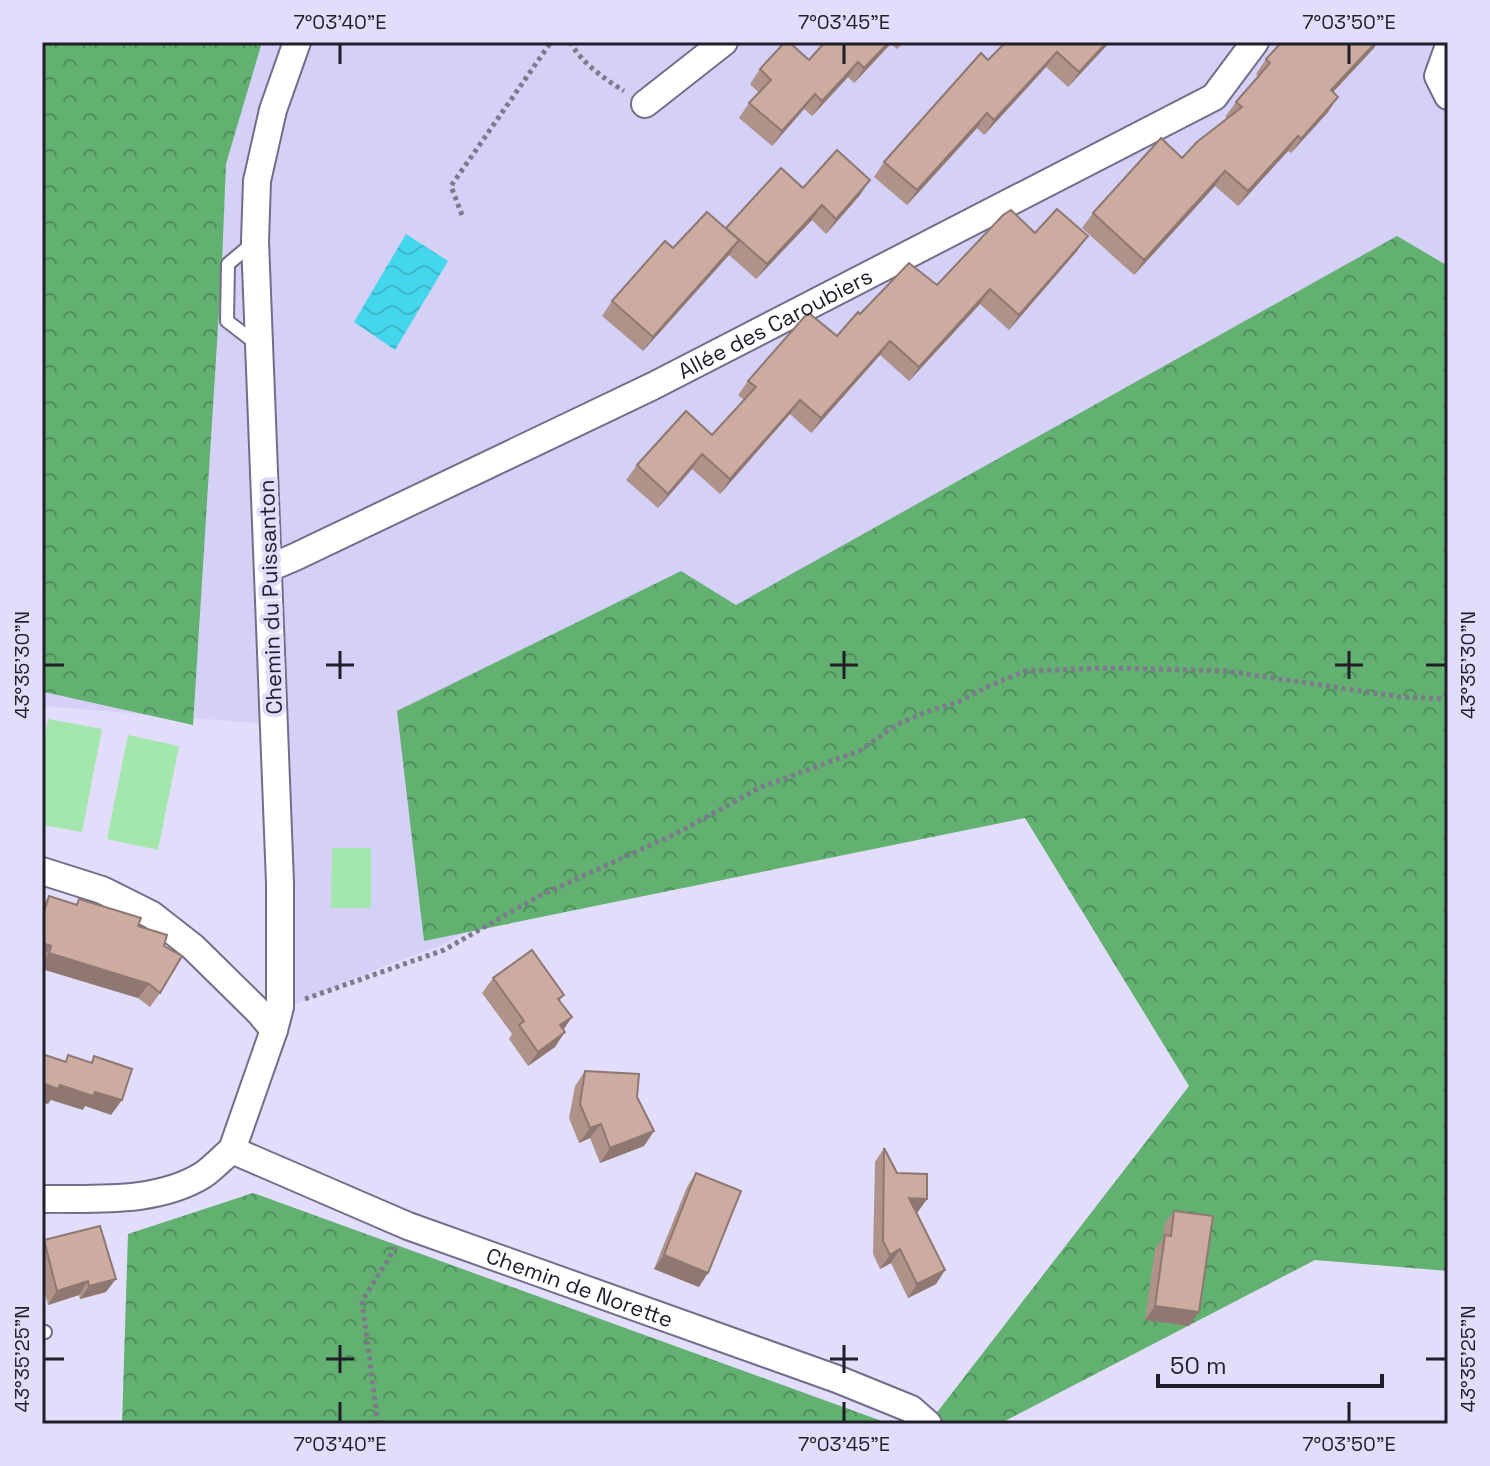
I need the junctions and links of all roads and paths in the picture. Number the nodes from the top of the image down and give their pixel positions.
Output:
1 (297, 42) edge
2 (551, 42) edge
3 (570, 42) edge
4 (724, 42) edge
5 (1255, 42) edge
6 (1448, 48) edge
7 (1448, 96) edge
8 (645, 104) joint
9 (462, 215) dead end
10 (269, 568) junction
11 (1448, 699) edge
12 (42, 871) edge
13 (277, 1019) junction
14 (232, 1150) junction
15 (42, 1199) edge
16 (408, 1226) junction
17 (378, 1424) edge
18 (928, 1424) edge

1 - 10 street, Chemin du Puissanton
2 - 9 path
3 - 8 path
4 - 8 street
5 - 10 street, Allée des Caroubiers
6 - 7 street
10 - 13 street, Chemin du Puissanton
11 - 13 path
12 - 13 street
13 - 14 street, Chemin du Puissanton
14 - 15 street
14 - 16 street, Chemin de Norette
16 - 17 path
16 - 18 street, Chemin de Norette

